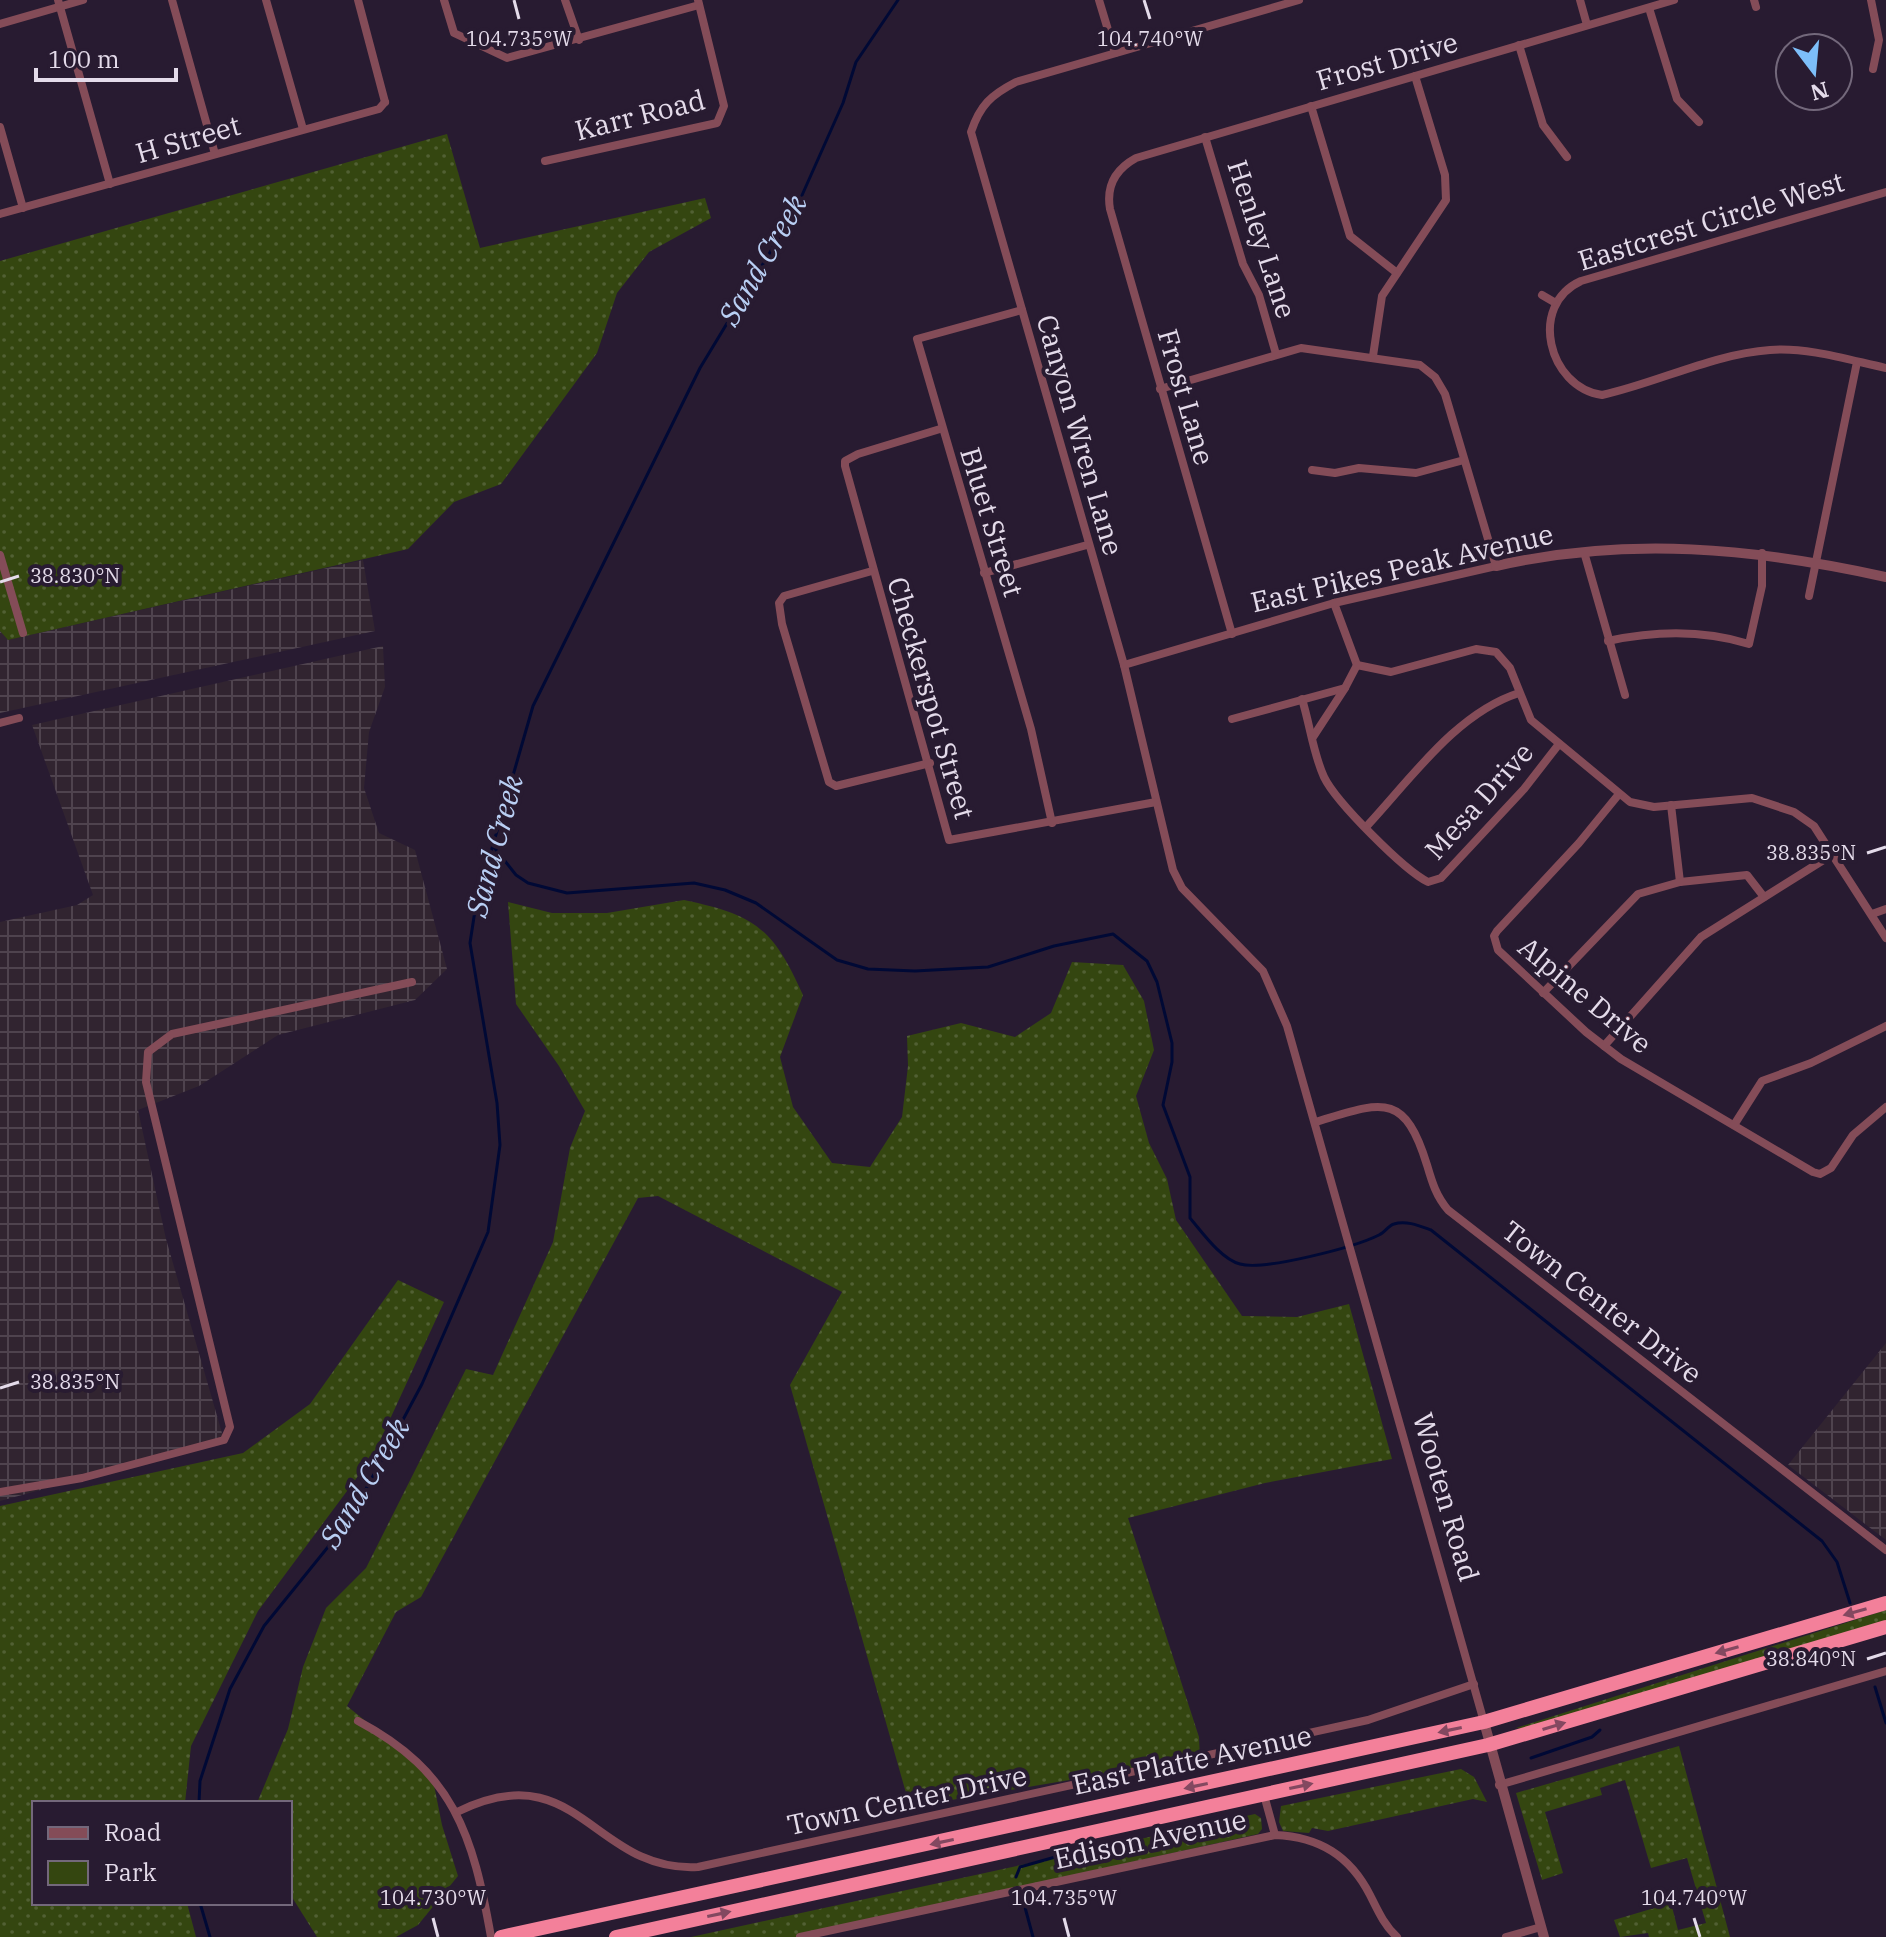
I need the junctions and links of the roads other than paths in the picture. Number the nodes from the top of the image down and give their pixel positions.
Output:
1 (83, 0) edge
2 (172, 0) edge
3 (266, 0) edge
4 (358, 0) edge
5 (444, 0) edge
6 (565, 0) edge
7 (1099, 0) edge
8 (1299, 0) edge
9 (1580, 0) edge
10 (1674, 0) edge
11 (1871, 0) edge
12 (698, 2) edge
13 (59, 3) edge
14 (1649, 8) junction
15 (0, 24) edge
16 (1587, 25) junction
17 (579, 40) junction
18 (1519, 45) junction
19 (1115, 53) junction
20 (1873, 69) dead end
21 (1415, 76) junction
22 (1311, 106) junction
23 (1699, 122) dead end
24 (0, 127) edge
25 (303, 129) junction
26 (1205, 137) junction
27 (215, 154) junction
28 (1567, 157) dead end
29 (545, 161) dead end
30 (1117, 173) joint
31 (110, 184) junction
32 (1886, 192) edge
33 (23, 208) junction
34 (0, 214) edge
35 (1397, 273) junction
36 (1542, 295) dead end
37 (1554, 302) junction
38 (1022, 310) junction
39 (1276, 354) junction
40 (1373, 356) junction
41 (1857, 362) junction
42 (1886, 368) edge
43 (1160, 389) junction
44 (940, 429) junction
45 (1464, 460) junction
46 (1312, 470) dead end
47 (1087, 545) junction
48 (1584, 552) junction
49 (1762, 553) junction
50 (0, 555) edge
51 (1815, 561) junction
52 (1496, 566) junction
53 (872, 571) junction
54 (984, 573) junction
55 (1886, 577) edge
56 (1809, 596) dead end
57 (1334, 603) junction
58 (23, 633) dead end
59 (1232, 634) junction
60 (1608, 641) junction
61 (1124, 665) junction
62 (1357, 665) junction
63 (1345, 688) junction
64 (1519, 693) junction
65 (1625, 695) dead end
66 (1302, 699) junction
67 (19, 718) dead end
68 (1232, 719) dead end
69 (0, 723) edge
70 (1313, 737) junction
71 (1559, 744) junction
72 (930, 763) junction
73 (1619, 794) junction
74 (1156, 802) junction
75 (1671, 805) junction
76 (1052, 823) junction
77 (1366, 827) junction
78 (1833, 854) junction
79 (1680, 882) junction
80 (1764, 897) junction
81 (1886, 909) edge
82 (1872, 914) junction
83 (1884, 931) edge
84 (412, 982) dead end
85 (1543, 993) junction
86 (1886, 1026) edge
87 (1604, 1046) junction
88 (1299, 1071) joint
89 (1886, 1107) edge
90 (1315, 1122) junction
91 (1734, 1125) junction
92 (0, 1492) edge
93 (1886, 1550) edge
94 (1884, 1604) edge
95 (1886, 1627) edge
96 (1886, 1671) edge
97 (1474, 1684) junction
98 (358, 1721) dead end
99 (1484, 1722) junction
100 (1488, 1745) junction
101 (1499, 1785) junction
102 (1264, 1795) junction
103 (457, 1812) junction
104 (1275, 1835) junction
105 (564, 1924) junction
106 (1542, 1932) edge
107 (491, 1937) edge
108 (501, 1937) edge
109 (530, 1937) edge
110 (616, 1937) edge
111 (800, 1937) edge
112 (1397, 1937) edge
113 (1506, 1937) edge

1 - 13 street
2 - 27 street
3 - 25 street
4 - 25 street, H Street
5 - 17 street
6 - 17 street
7 - 19 street
8 - 19 street, Canyon Wren Lane
9 - 16 street
10 - 14 street, Frost Drive
11 - 20 street
12 - 17 street
12 - 29 street, Karr Road
13 - 15 street
13 - 31 street
14 - 16 street, Frost Drive
14 - 23 street
16 - 18 street, Frost Drive
18 - 21 street, Frost Drive
18 - 28 street
19 - 38 street, Canyon Wren Lane
21 - 22 street, Frost Drive
21 - 35 street
22 - 26 street, Frost Drive
22 - 35 street
24 - 33 street
25 - 27 street, H Street
26 - 30 street, Frost Drive
26 - 39 street, Henley Lane
27 - 31 street, H Street
30 - 43 street, Frost Lane
31 - 33 street, H Street
32 - 37 street, Eastcrest Circle West
33 - 34 street, H Street
35 - 40 street
36 - 37 street
37 - 41 street, Eastcrest Circle West
38 - 44 street, Bluet Street
38 - 47 street, Canyon Wren Lane
39 - 40 street
39 - 43 street
40 - 45 street
41 - 42 street
41 - 51 street
43 - 59 street, Frost Lane
44 - 53 street, Checkerspot Street
44 - 54 street, Bluet Street
45 - 46 street
45 - 52 street
47 - 54 street
47 - 61 street, Canyon Wren Lane
48 - 49 street, East Pikes Peak Avenue
48 - 52 street, East Pikes Peak Avenue
48 - 60 street
49 - 51 street, East Pikes Peak Avenue
49 - 60 street
50 - 58 street
51 - 55 street, East Pikes Peak Avenue
51 - 56 street
52 - 57 street, East Pikes Peak Avenue
53 - 72 street, Checkerspot Street
53 - 72 street
54 - 76 street, Bluet Street
57 - 59 street, East Pikes Peak Avenue
57 - 62 street
59 - 61 street, East Pikes Peak Avenue
60 - 65 street
61 - 74 street, Canyon Wren Lane
62 - 63 street
62 - 64 street
63 - 66 street
63 - 70 street
64 - 71 street
64 - 77 street
66 - 68 street
66 - 70 street, Mesa Drive
67 - 69 street
70 - 77 street, Mesa Drive
71 - 73 street
71 - 77 street, Mesa Drive
72 - 76 street, Checkerspot Street
73 - 75 street
73 - 85 street, Alpine Drive
74 - 76 street, Checkerspot Street
74 - 88 street, Canyon Wren Lane
75 - 78 street
75 - 79 street
78 - 80 street
78 - 82 street
79 - 80 street
79 - 85 street
80 - 87 street
81 - 82 street
82 - 83 street
84 - 92 street
85 - 87 street, Alpine Drive
86 - 91 street
87 - 91 street, Alpine Drive
88 - 90 street, Wooten Road
89 - 91 street, Alpine Drive
90 - 93 street, Town Center Drive
90 - 97 street, Wooten Road
94 -> 99 highway, East Platte Avenue
100 -> 95 highway, East Platte Avenue
96 - 101 street
97 - 99 street, Wooten Road
97 - 103 street, Town Center Drive
98 - 103 street
99 - 100 street, Wooten Road
99 -> 105 highway, East Platte Avenue
100 - 101 street, Wooten Road
102 -> 100 highway, East Platte Avenue
101 - 106 street, Wooten Road
102 - 104 street, Edison Avenue
110 -> 102 highway, East Platte Avenue
103 - 107 street
104 - 111 street, Edison Avenue
104 - 112 street, Edison Avenue
105 - 108 highway, East Platte Avenue
105 - 109 highway
106 - 113 street

